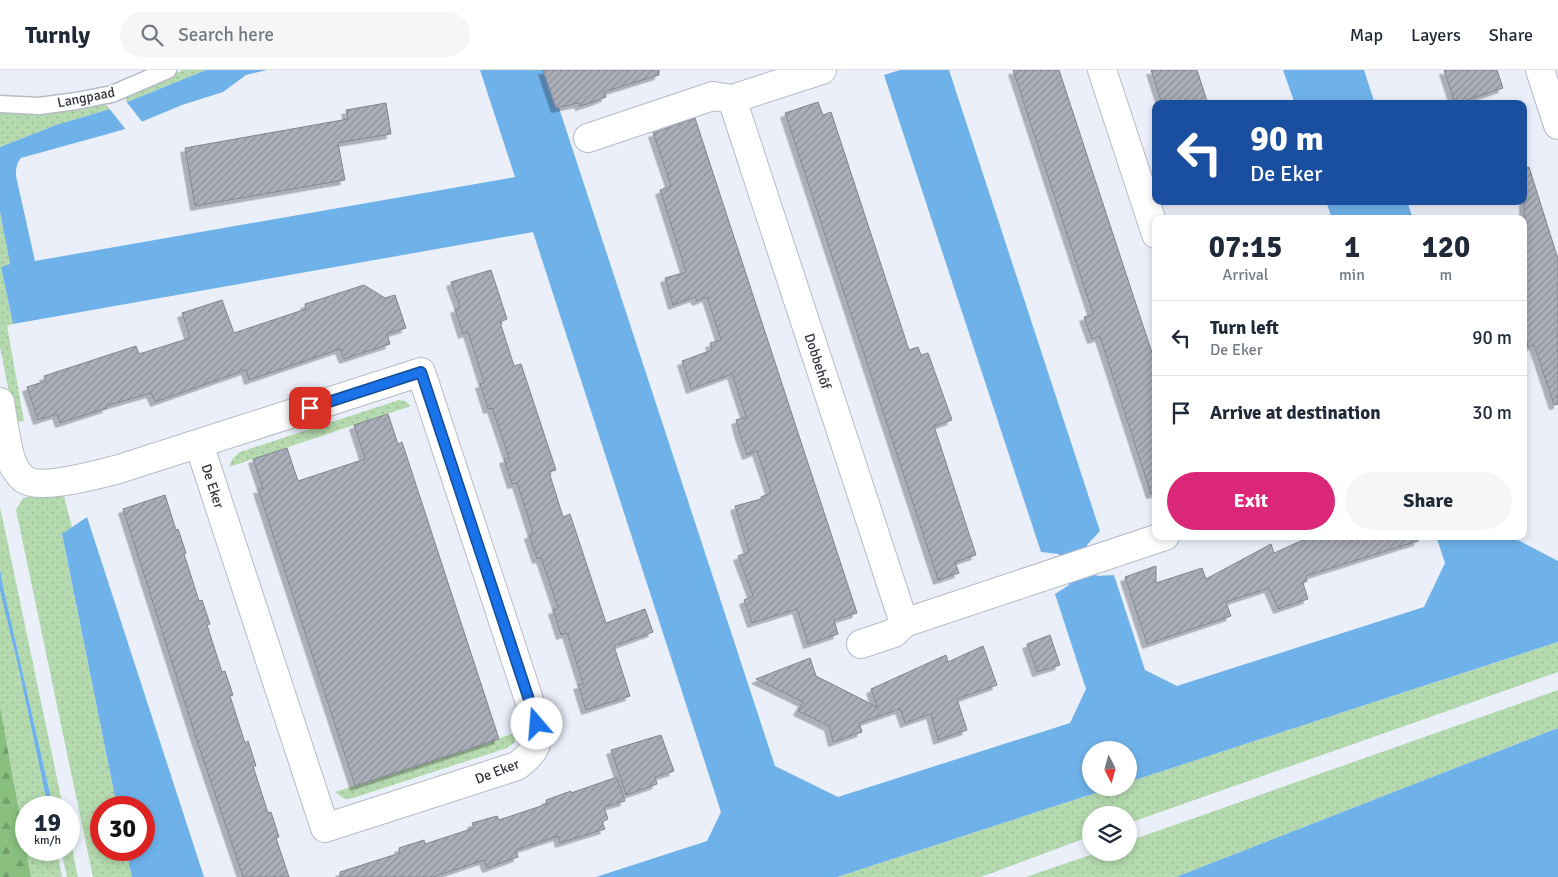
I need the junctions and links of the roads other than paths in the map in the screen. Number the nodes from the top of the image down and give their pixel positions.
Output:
1 (168, 70) edge
2 (822, 70) edge
3 (1102, 70) edge
4 (1540, 70) edge
5 (732, 99) junction
6 (0, 104) edge
7 (1558, 125) edge
8 (588, 138) dead end
9 (1152, 222) edge
10 (0, 402) edge
11 (200, 444) junction
12 (1153, 540) edge
13 (904, 623) junction
14 (862, 644) dead end

1 - 6 lane, Langpaad
2 - 5 street
3 - 9 street
4 - 7 street
5 - 8 street
5 - 13 street, Dobbehôf
10 - 11 street, De Eker
11 - 11 street, De Eker
12 - 13 street
13 - 14 street

